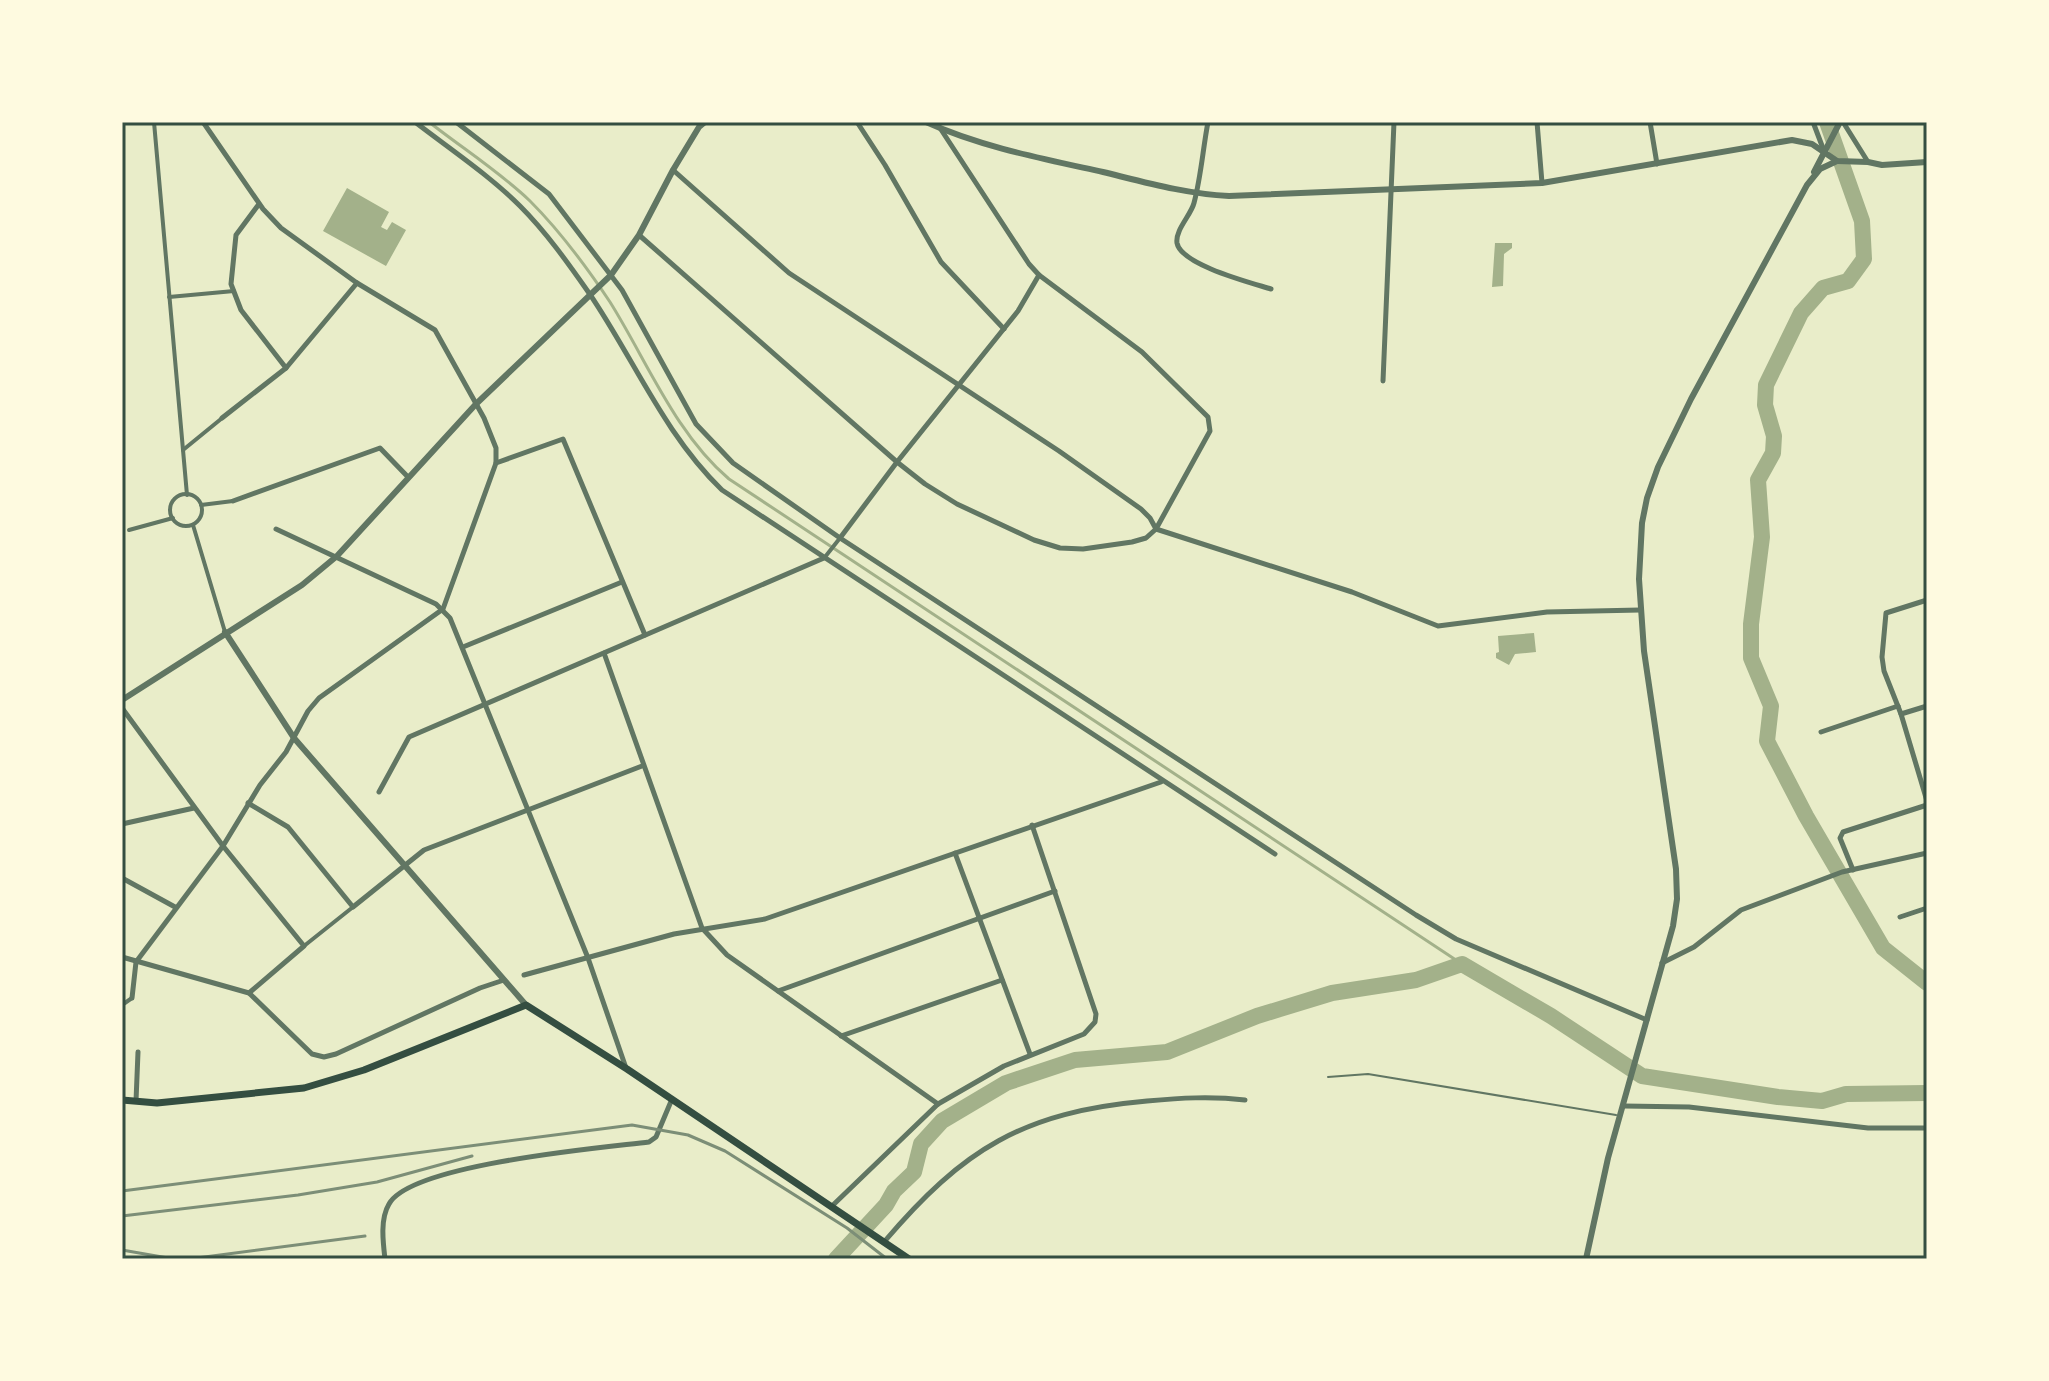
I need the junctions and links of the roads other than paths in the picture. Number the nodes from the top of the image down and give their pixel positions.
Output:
1 (154, 122) edge
2 (203, 122) edge
3 (415, 122) edge
4 (456, 122) edge
5 (705, 122) edge
6 (857, 122) edge
7 (926, 122) edge
8 (1208, 122) edge
9 (1394, 122) edge
10 (1537, 122) edge
11 (1650, 122) edge
12 (1813, 122) edge
13 (1840, 124) edge
14 (940, 128) junction
15 (1826, 148) junction
16 (1837, 161) junction
17 (1868, 162) junction
18 (1927, 162) edge
19 (1657, 164) junction
20 (673, 170) junction
21 (1812, 175) junction
22 (1542, 183) junction
23 (1390, 188) junction
24 (1196, 194) junction
25 (259, 204) junction
26 (639, 235) junction
27 (611, 275) junction
28 (1039, 275) junction
29 (357, 283) junction
30 (1271, 289) dead end
31 (234, 291) junction
32 (590, 295) junction
33 (169, 297) junction
34 (1004, 329) junction
35 (286, 368) junction
36 (1383, 381) dead end
37 (959, 385) junction
38 (476, 404) junction
39 (222, 418) joint
40 (183, 450) junction
41 (897, 462) junction
42 (496, 463) junction
43 (407, 476) junction
44 (187, 495) junction
45 (233, 501) joint
46 (201, 505) junction
47 (173, 518) junction
48 (193, 525) junction
49 (276, 529) dead end
50 (1156, 529) junction
51 (129, 530) dead end
52 (840, 538) junction
53 (337, 556) junction
54 (825, 557) junction
55 (622, 582) junction
56 (1927, 600) edge
57 (443, 609) junction
58 (1640, 610) junction
59 (225, 632) junction
60 (645, 635) junction
61 (463, 647) junction
62 (604, 653) junction
63 (122, 700) edge
64 (486, 705) junction
65 (1898, 706) junction
66 (1927, 706) edge
67 (122, 708) edge
68 (1901, 714) junction
69 (1821, 732) dead end
70 (294, 738) junction
71 (642, 766) junction
72 (1162, 781) junction
73 (379, 792) dead end
74 (248, 803) junction
75 (1927, 803) edge
76 (194, 808) junction
77 (529, 811) junction
78 (122, 824) edge
79 (1032, 825) junction
80 (223, 846) junction
81 (955, 853) junction
82 (1927, 853) edge
83 (1275, 854) dead end
84 (404, 865) junction
85 (1853, 870) junction
86 (122, 878) edge
87 (1055, 891) junction
88 (175, 907) junction
89 (353, 907) junction
90 (1927, 908) edge
91 (1900, 917) dead end
92 (979, 918) junction
93 (702, 928) junction
94 (304, 946) junction
95 (122, 957) edge
96 (588, 958) junction
97 (136, 962) junction
98 (1662, 963) junction
99 (524, 975) dead end
100 (504, 980) junction
101 (1002, 980) junction
102 (777, 991) junction
103 (249, 993) junction
104 (132, 998) joint
105 (122, 1005) edge
106 (526, 1005) junction
107 (1647, 1020) junction
108 (841, 1036) junction
109 (138, 1052) dead end
110 (1030, 1054) junction
111 (627, 1069) junction
112 (1328, 1077) dead end
113 (672, 1099) junction
114 (122, 1100) edge
115 (1245, 1100) dead end
116 (136, 1102) junction
117 (938, 1104) junction
118 (1624, 1104) junction
119 (1621, 1116) junction
120 (1927, 1128) edge
121 (832, 1206) junction
122 (884, 1242) junction
123 (385, 1259) edge
124 (909, 1259) edge
125 (1586, 1259) edge

1 - 33 street
2 - 25 street
3 - 32 street
4 - 27 street
5 - 20 street
6 - 34 street
7 - 14 street
8 - 24 street
9 - 23 street
10 - 22 street
11 - 19 street
12 - 15 street
13 - 15 street
13 - 17 street
14 - 24 street
14 - 28 street
15 - 16 street
15 - 19 street
15 - 21 street
16 - 17 street
16 - 21 street
17 - 18 street
19 - 22 street
20 - 26 street
20 - 37 street
21 - 58 street
22 - 23 street
23 - 24 street
23 - 36 street
24 - 30 street
25 - 29 street
25 - 31 street
26 - 27 street
26 - 41 street
27 - 32 street
27 - 52 street
28 - 34 street
28 - 50 street
29 - 35 street
29 - 38 street
31 - 33 street
31 - 35 street
32 - 38 street
32 - 54 street
33 - 40 street
34 - 37 street
35 - 39 street
37 - 41 street
37 - 50 street
38 - 42 street
38 - 43 street
39 - 40 street
40 - 44 street
41 - 50 street
41 - 52 street
42 - 55 street
42 - 57 street
43 - 45 street
43 - 53 street
44 - 46 street
44 - 47 street
45 - 46 street
46 - 48 street
47 - 48 street
47 - 51 street
48 - 59 street
49 - 53 street
50 - 58 street
52 - 54 street
52 - 107 street
53 - 57 street
53 - 59 street
54 - 60 street
54 - 72 street
55 - 60 street
55 - 61 street
56 - 65 street
57 - 61 street
57 - 70 street
58 - 98 street
59 - 63 street
59 - 70 street
60 - 62 street
61 - 64 street
62 - 64 street
62 - 71 street
64 - 73 street
64 - 77 street
65 - 68 street
65 - 69 street
66 - 68 street
67 - 76 street
68 - 75 street
70 - 74 street
70 - 84 street
71 - 77 street
71 - 93 street
72 - 79 street
72 - 83 street
74 - 80 street
74 - 89 street
75 - 85 street
76 - 78 street
76 - 80 street
77 - 84 street
77 - 96 street
79 - 81 street
79 - 87 street
80 - 88 street
80 - 94 street
81 - 92 street
81 - 93 street
82 - 85 street
84 - 89 street
84 - 100 street
85 - 98 street
86 - 88 street
87 - 92 street
87 - 110 street
88 - 97 street
89 - 94 street
90 - 91 street
92 - 101 street
92 - 102 street
93 - 96 street
93 - 102 street
94 - 103 street
95 - 97 street
96 - 99 street
96 - 111 street
97 - 103 street
97 - 104 street
98 - 107 street
100 - 103 street
100 - 106 street
101 - 108 street
101 - 110 street
102 - 108 street
104 - 105 street
106 - 111 main road
106 - 116 main road
107 - 118 street
108 - 117 street
109 - 116 street
110 - 117 street
111 - 113 main road
112 - 119 lane
113 - 121 main road
113 - 123 street
114 - 116 main road
115 - 122 street
117 - 121 street
118 - 119 street
118 - 120 street
119 - 125 street
121 - 122 main road
122 - 124 main road

